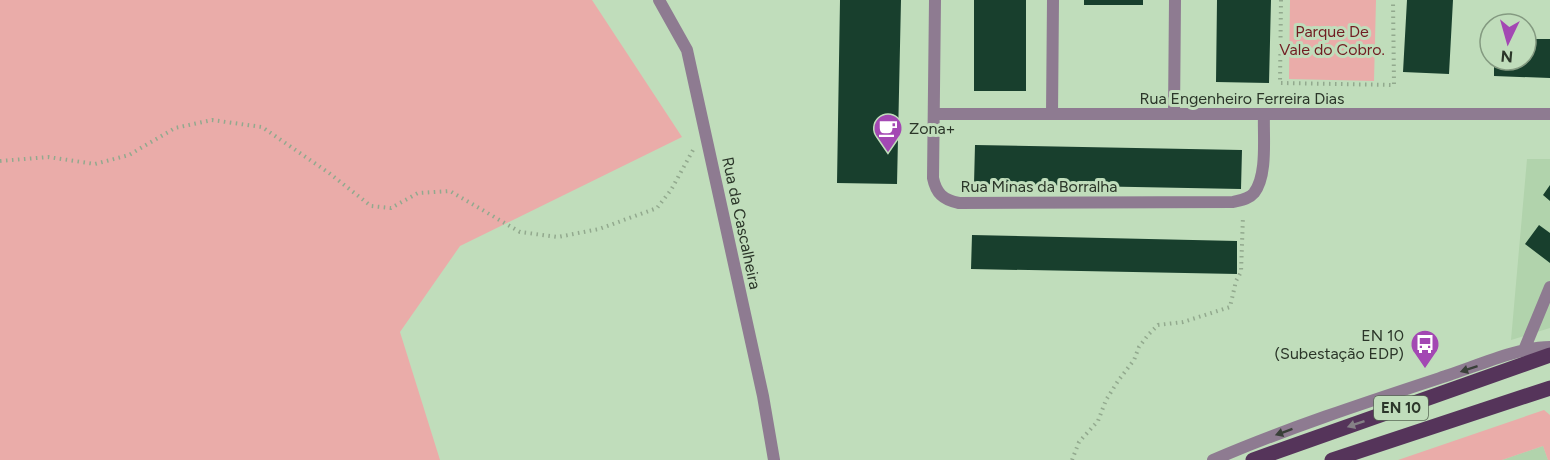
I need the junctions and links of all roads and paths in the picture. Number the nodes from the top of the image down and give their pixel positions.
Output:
1 (659, 0) edge
2 (935, 0) edge
3 (1053, 0) edge
4 (1176, 0) edge
5 (1281, 0) edge
6 (1394, 0) edge
7 (934, 114) junction
8 (1052, 114) junction
9 (1174, 114) junction
10 (1264, 114) junction
11 (1550, 114) edge
12 (707, 143) junction
13 (0, 160) edge
14 (1244, 200) junction
15 (1550, 287) edge
16 (1550, 347) edge
17 (1524, 350) junction
18 (1550, 355) edge
19 (1550, 388) edge
20 (774, 460) edge
21 (1072, 460) edge
22 (1213, 460) edge
23 (1252, 460) edge
24 (1332, 460) edge

1 - 12 street, Rua da Cascalheira
2 - 7 street, Rua Minas da Borralha
3 - 8 street
4 - 9 street
5 - 6 path
7 - 8 street, Rua Engenheiro Ferreira Dias
7 - 14 street, Rua Minas da Borralha
8 - 9 street, Rua Engenheiro Ferreira Dias
9 - 10 street, Rua Engenheiro Ferreira Dias
10 - 11 street, Rua Engenheiro Ferreira Dias
10 - 14 street
12 - 13 path
12 - 20 street, Rua da Cascalheira
14 - 21 path
15 - 17 street
16 - 17 street
17 -> 22 street
18 -> 23 main road, EN 10
19 - 24 main road, EN 10

